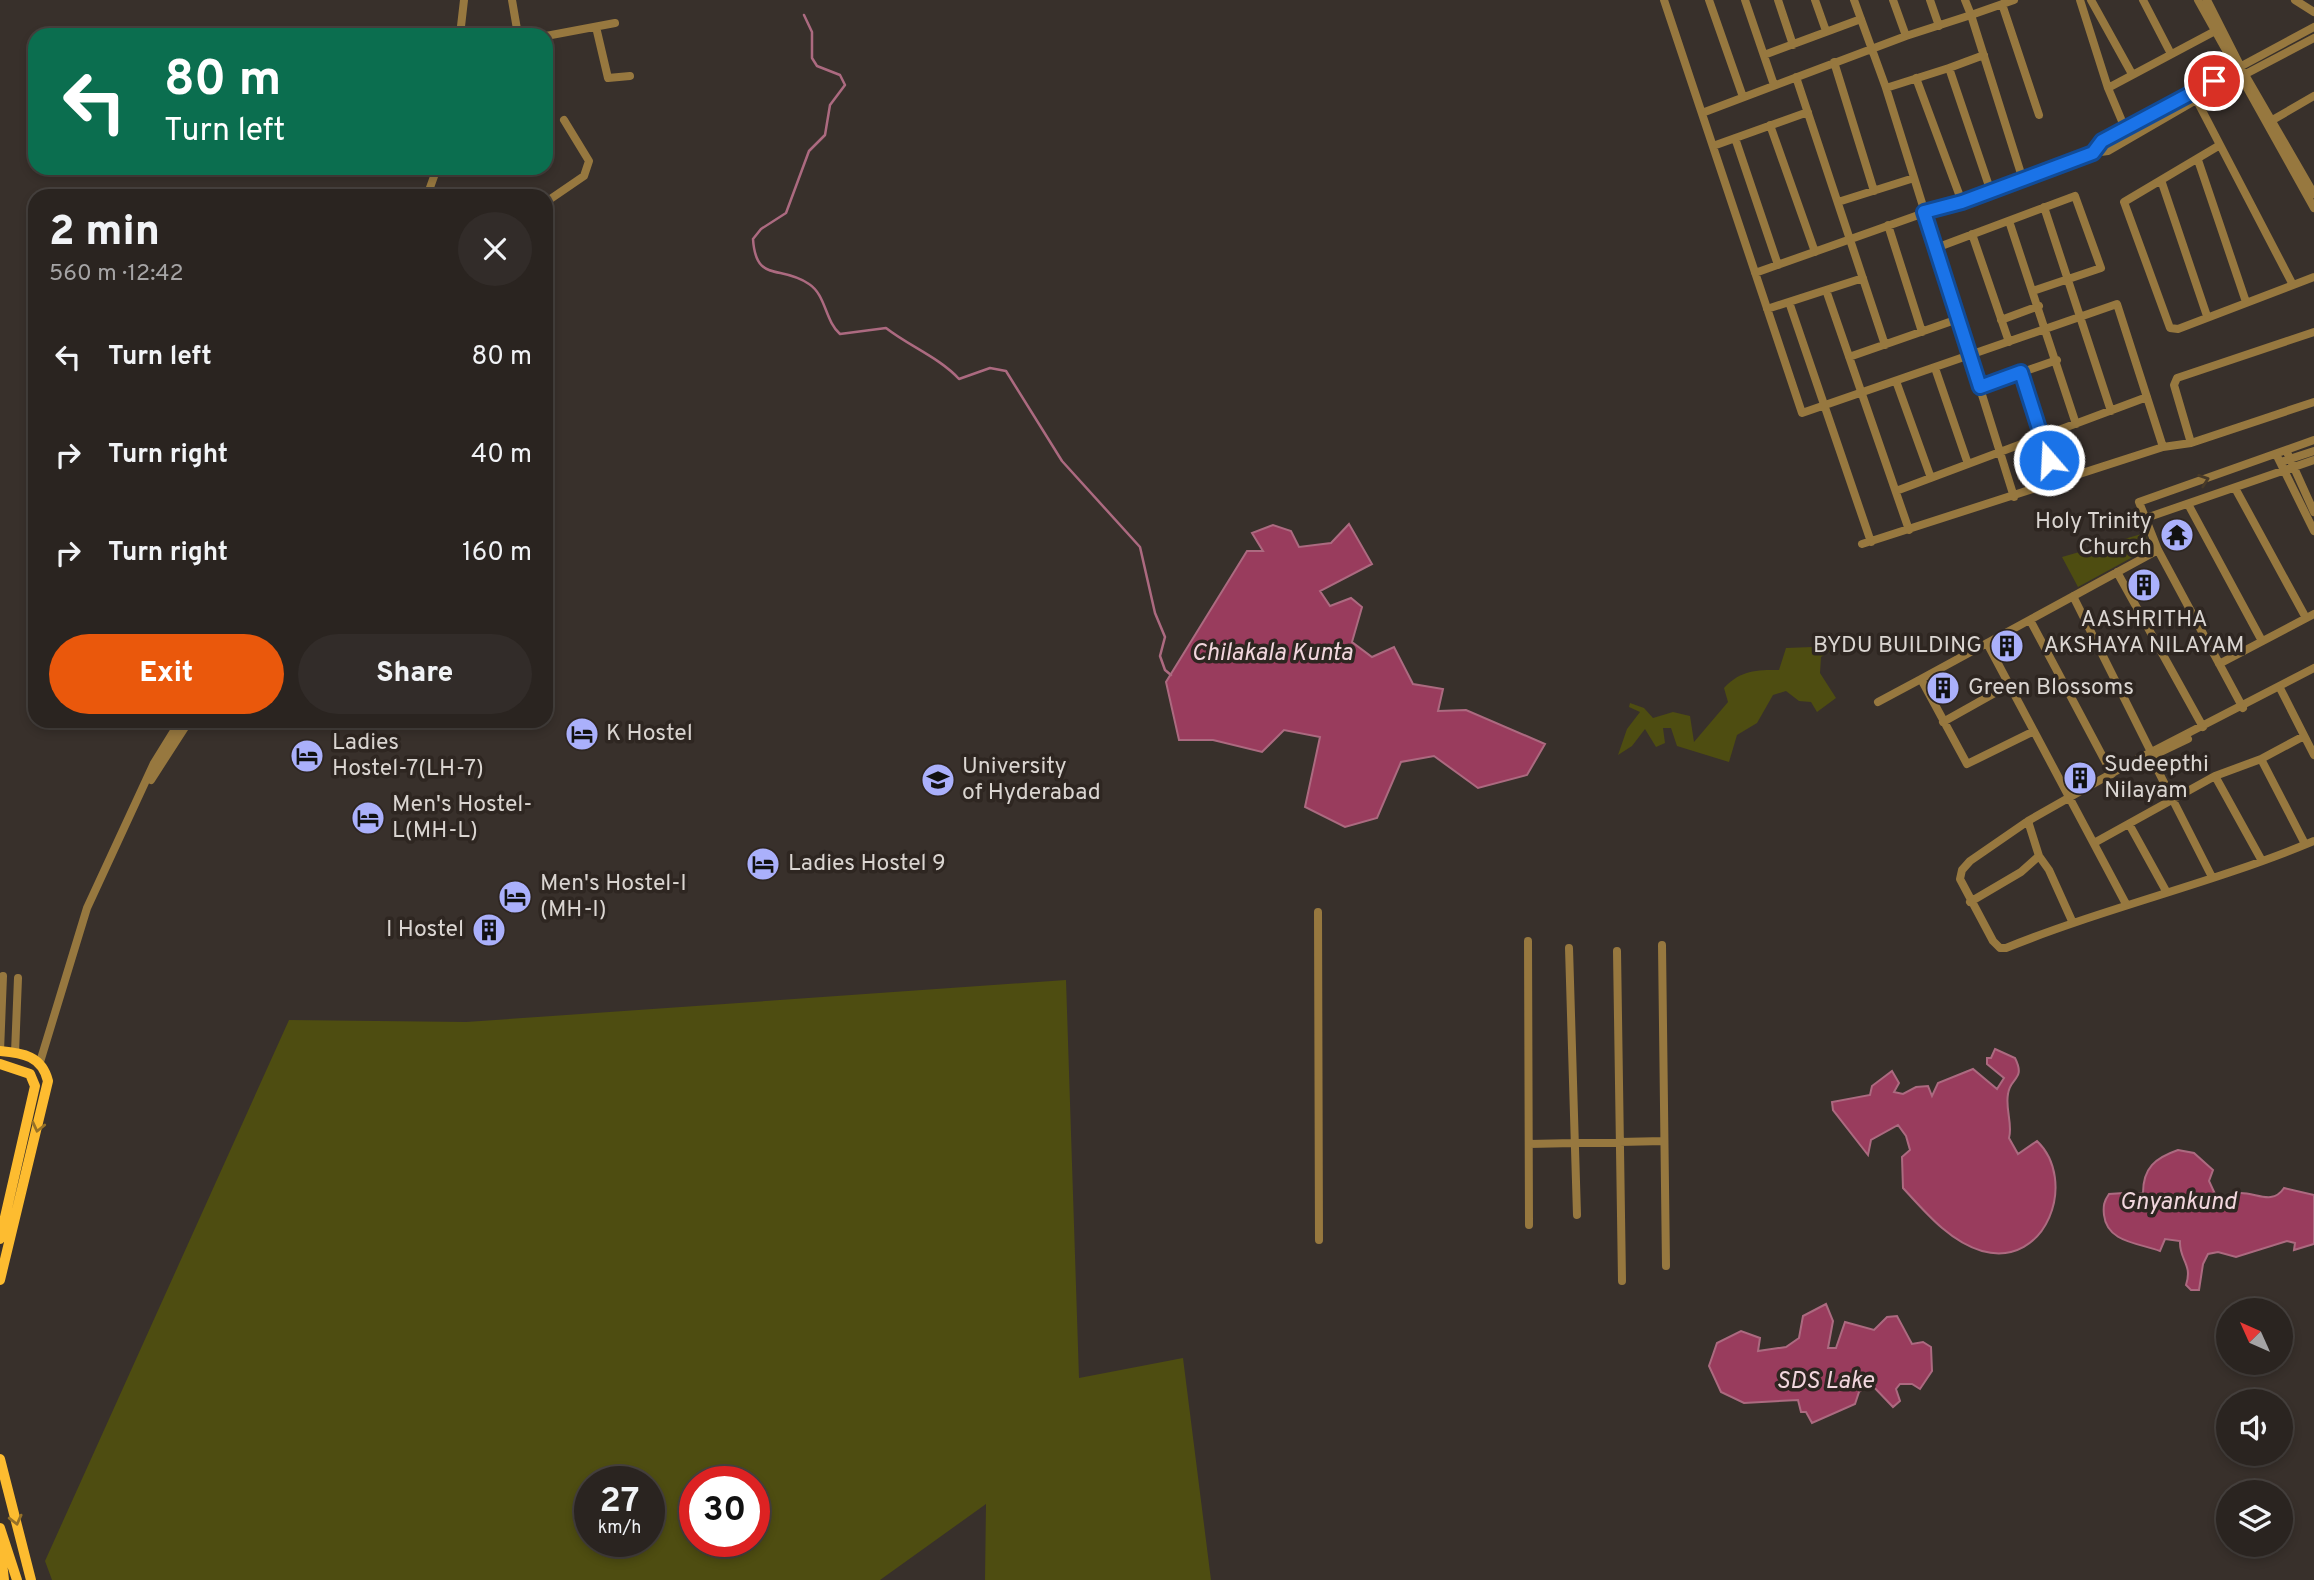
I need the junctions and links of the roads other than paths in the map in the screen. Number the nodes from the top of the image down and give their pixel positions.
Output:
1 (464, 0) edge
2 (512, 0) edge
3 (1664, 0) edge
4 (1709, 0) edge
5 (1745, 0) edge
6 (1778, 0) edge
7 (1815, 0) edge
8 (1854, 0) edge
9 (1894, 0) edge
10 (1930, 0) edge
11 (1965, 0) edge
12 (2014, 0) edge
13 (2080, 0) edge
14 (2091, 0) edge
15 (2143, 0) edge
16 (2198, 0) edge
17 (2207, 0) edge
18 (2295, 0) edge
19 (2002, 4) junction
20 (2314, 12) edge
21 (1970, 15) junction
22 (1861, 19) junction
23 (615, 23) dead end
24 (1939, 26) junction
25 (596, 27) junction
26 (2314, 27) edge
27 (461, 28) edge
28 (517, 28) edge
29 (2218, 29) junction
30 (1826, 31) junction
31 (553, 35) edge
32 (1906, 36) junction
33 (2314, 38) edge
34 (1793, 44) junction
35 (1871, 48) junction
36 (2170, 52) junction
37 (1764, 55) junction
38 (1983, 55) junction
39 (1834, 62) junction
40 (1949, 68) junction
41 (2240, 71) junction
42 (2132, 74) junction
43 (630, 76) dead end
44 (1796, 77) junction
45 (1916, 78) junction
46 (1774, 85) junction
47 (1886, 88) junction
48 (2108, 88) junction
49 (2194, 96) junction
50 (1744, 97) junction
51 (2313, 99) edge
52 (1808, 112) junction
53 (1702, 113) junction
54 (2039, 115) dead end
55 (564, 120) dead end
56 (2270, 122) junction
57 (1770, 125) junction
58 (2125, 129) junction
59 (1735, 138) junction
60 (2130, 139) junction
61 (2220, 145) junction
62 (1713, 146) junction
63 (2093, 153) junction
64 (2198, 160) junction
65 (1914, 178) junction
66 (2023, 180) junction
67 (2161, 180) junction
68 (1874, 191) junction
69 (1991, 192) junction
70 (2314, 194) edge
71 (553, 197) edge
72 (1838, 202) junction
73 (1962, 202) junction
74 (2044, 207) junction
75 (2314, 208) edge
76 (1924, 212) junction
77 (2009, 221) junction
78 (1888, 225) junction
79 (1972, 234) junction
80 (1849, 240) junction
81 (1936, 248) junction
82 (1815, 252) junction
83 (1778, 265) junction
84 (1755, 273) junction
85 (2314, 277) edge
86 (1863, 278) junction
87 (2068, 279) junction
88 (2293, 285) junction
89 (1826, 290) junction
90 (2033, 290) junction
91 (1789, 302) junction
92 (2246, 302) junction
93 (2039, 306) junction
94 (1767, 309) junction
95 (2207, 316) junction
96 (2081, 317) junction
97 (1958, 319) junction
98 (2001, 320) junction
99 (2047, 330) junction
100 (1922, 332) junction
101 (2314, 332) edge
102 (2009, 342) junction
103 (1885, 345) junction
104 (1970, 355) junction
105 (1849, 357) junction
106 (2057, 360) junction
107 (1935, 368) junction
108 (2021, 372) junction
109 (1896, 381) junction
110 (1980, 387) junction
111 (1861, 393) junction
112 (2147, 397) junction
113 (2314, 402) edge
114 (1826, 405) junction
115 (2111, 411) junction
116 (2076, 424) junction
117 (2041, 438) junction
118 (2314, 440) edge
119 (2191, 443) junction
120 (2163, 447) junction
121 (2314, 451) edge
122 (1999, 453) junction
123 (2314, 460) edge
124 (2284, 463) junction
125 (1969, 464) junction
126 (1931, 478) junction
127 (2057, 482) junction
128 (2235, 488) junction
129 (1896, 491) junction
130 (2014, 497) junction
131 (2188, 504) junction
132 (2314, 512) edge
133 (2146, 519) junction
134 (1909, 530) junction
135 (2314, 531) edge
136 (2158, 550) junction
137 (2117, 572) junction
138 (2073, 596) junction
139 (2310, 616) edge
140 (2029, 620) junction
141 (2262, 642) junction
142 (1987, 643) junction
143 (2219, 664) junction
144 (2314, 670) edge
145 (1921, 679) junction
146 (2009, 685) junction
147 (2281, 690) junction
148 (1878, 702) dead end
149 (2242, 707) junction
150 (1943, 722) junction
151 (2203, 727) junction
152 (176, 728) edge
153 (184, 728) edge
154 (2034, 731) junction
155 (2304, 736) junction
156 (2151, 755) junction
157 (2314, 755) edge
158 (2261, 759) junction
159 (2112, 774) junction
160 (2215, 776) junction
161 (144, 790) junction
162 (2070, 798) junction
163 (2172, 801) junction
164 (2028, 821) junction
165 (2129, 824) junction
166 (2314, 841) edge
167 (2094, 843) junction
168 (2305, 844) junction
169 (2039, 856) junction
170 (2262, 861) junction
171 (2212, 877) junction
172 (2166, 891) junction
173 (1970, 902) junction
174 (2126, 904) junction
175 (1318, 912) dead end
176 (2072, 921) junction
177 (1528, 941) dead end
178 (1662, 945) dead end
179 (1569, 948) dead end
180 (1617, 951) dead end
181 (3, 976) dead end
182 (18, 978) dead end
183 (16, 1010) junction
184 (0, 1011) edge
185 (0, 1051) edge
186 (15, 1052) junction
187 (40, 1062) junction
188 (0, 1064) edge
189 (1619, 1141) junction
190 (1664, 1141) junction
191 (1575, 1142) junction
192 (1528, 1144) junction
193 (5, 1194) edge
194 (1577, 1215) dead end
195 (1529, 1225) dead end
196 (2, 1238) edge
197 (1320, 1240) dead end
198 (1666, 1266) dead end
199 (0, 1280) edge
200 (1622, 1281) dead end
201 (0, 1459) edge
202 (0, 1528) edge
203 (0, 1544) edge
204 (4, 1580) edge
205 (17, 1580) edge
206 (31, 1580) edge

1 - 27 street
2 - 28 street
3 - 53 street
4 - 50 street
5 - 37 street
6 - 34 street
7 - 30 street
8 - 22 street
9 - 32 street
10 - 24 street
11 - 21 street
12 - 19 street
13 - 48 street
14 - 42 street
15 - 36 street
16 - 29 street
17 - 29 street
18 - 20 street
19 - 21 street
19 - 54 street
21 - 24 street
21 - 38 street
22 - 30 street
22 - 35 street
23 - 25 street
24 - 32 street
25 - 31 street
25 - 43 street
26 - 41 street
29 - 36 street
29 - 41 street
30 - 34 street
32 - 35 street
33 - 41 street
34 - 37 street
35 - 39 street
35 - 47 street
36 - 42 street
37 - 46 street
38 - 40 street
38 - 66 street
39 - 44 street
39 - 68 street
40 - 45 street
40 - 69 street
41 - 49 street
41 - 56 street
42 - 48 street
44 - 46 street
44 - 52 street
45 - 47 street
45 - 73 street
46 - 50 street
47 - 65 street
48 - 58 street
49 - 58 street
49 - 60 street
49 - 61 street
50 - 53 street
51 - 56 street
52 - 57 street
52 - 72 street
53 - 62 street
55 - 71 street
56 - 70 street
56 - 75 street
57 - 59 street
57 - 82 street
58 - 60 street
58 - 63 street
59 - 62 street
59 - 83 street
60 - 63 street
61 - 64 street
61 - 88 street
62 - 84 street
63 - 66 street
64 - 67 street
64 - 92 street
65 - 68 street
65 - 76 street
66 - 69 street
67 - 95 street
67 - 95 street
68 - 72 street
69 - 73 street
72 - 80 street
73 - 76 street
74 - 77 street
74 - 87 street
74 - 87 street
76 - 78 street
76 - 81 street
77 - 79 street
77 - 90 street
78 - 80 street
78 - 100 street
79 - 81 street
79 - 98 street
80 - 82 street
80 - 86 street
81 - 97 street
82 - 83 street
83 - 84 street
84 - 94 street
85 - 88 street
86 - 89 street
86 - 103 street
87 - 90 street
87 - 96 street
88 - 92 street
89 - 91 street
89 - 105 street
90 - 93 street
91 - 94 street
91 - 114 street
92 - 95 street
93 - 98 street
93 - 99 street
94 - 114 street
96 - 99 street
96 - 112 street
96 - 115 street
97 - 100 street
97 - 104 street
98 - 102 street
99 - 102 street
99 - 106 street
100 - 103 street
101 - 119 street
102 - 104 street
103 - 105 street
104 - 107 street
104 - 110 street
105 - 111 street
106 - 108 street
106 - 116 street
107 - 109 street
107 - 125 street
108 - 110 street
108 - 117 street
109 - 111 street
109 - 126 street
110 - 122 street
111 - 114 street
111 - 129 street
112 - 115 street
112 - 120 street
113 - 119 street
114 - 134 street
115 - 116 street
116 - 117 street
117 - 122 street
117 - 127 street
118 - 124 street
119 - 120 street
120 - 127 street
121 - 124 street
122 - 125 street
122 - 130 street
123 - 124 street
124 - 128 street
124 - 132 street
133 -> 124 street
124 - 135 street
125 - 126 street
126 - 129 street
127 - 130 street
128 - 131 street
128 - 139 street
129 - 134 street
130 - 134 street
131 - 133 street
131 - 141 street
133 - 136 street
136 - 137 street
136 - 143 street
137 - 138 street
137 - 151 street
138 - 140 street
138 - 156 street
139 - 141 street
140 - 142 street
140 - 159 street
141 - 143 street
142 - 145 street
142 - 146 street
143 - 149 street
144 - 147 street
144 - 149 street
145 - 148 street
145 - 150 street
146 - 150 street
146 - 154 street
147 - 149 street
147 - 155 street
149 - 151 street
149 - 156 street
150 - 154 street
151 - 156 street
152 - 161 street
153 - 161 street
154 - 162 street
155 - 157 street
155 - 158 street
156 - 159 street
156 - 163 street
158 - 160 street
158 - 168 street
159 - 162 street
160 - 163 street
160 - 170 street
161 - 187 street
162 - 164 street
162 - 167 street
163 - 165 street
163 - 171 street
164 - 169 street
164 - 173 street
165 - 167 street
165 - 172 street
166 - 168 street
167 - 174 street
168 - 170 street
169 - 173 street
169 - 176 street
170 - 171 street
171 - 172 street
172 - 174 street
173 - 176 street
174 - 176 street
175 - 197 street
177 - 192 street
178 - 190 street
179 - 191 street
180 - 189 street
181 - 184 street
182 - 183 street
183 - 184 street
183 - 186 street
184 - 185 street
185 - 186 main road
186 - 187 main road
187 -> 196 main road
188 - 193 main road
189 - 190 street
189 - 191 street
189 - 200 street
190 - 198 street
191 - 192 street
191 - 194 street
192 - 195 street
193 - 196 main road
196 - 199 main road
201 -> 206 main road
202 - 205 main road
203 - 204 main road

